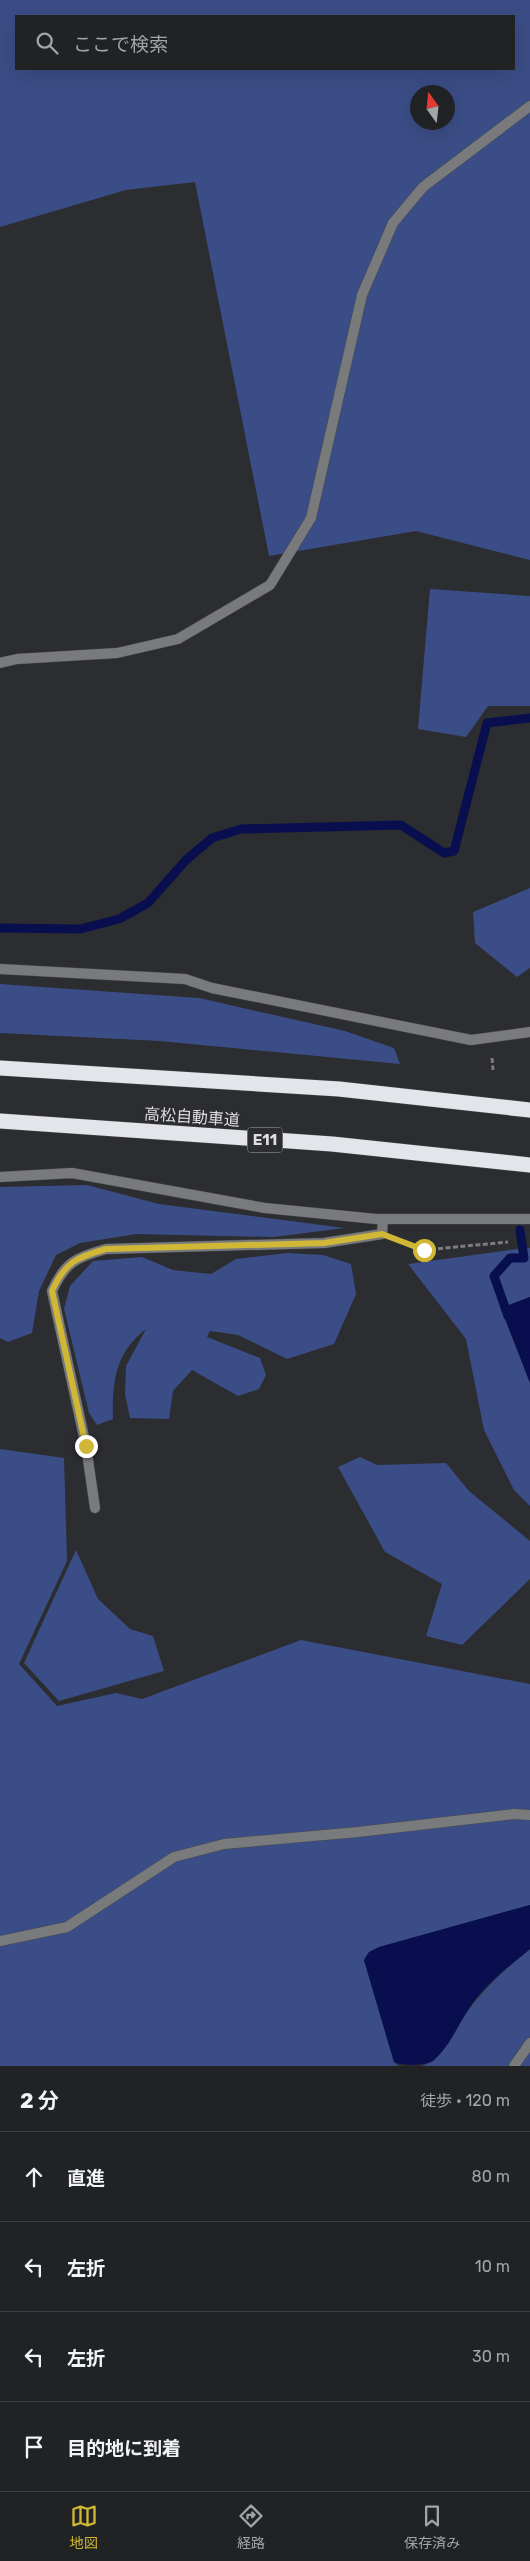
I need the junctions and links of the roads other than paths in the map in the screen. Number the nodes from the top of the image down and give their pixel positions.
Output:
1 (530, 106) edge
2 (0, 663) edge
3 (0, 969) edge
4 (530, 1032) edge
5 (0, 1068) edge
6 (530, 1110) edge
7 (0, 1121) edge
8 (530, 1166) edge
9 (0, 1177) edge
10 (383, 1219) junction
11 (530, 1219) edge
12 (95, 1508) dead end
13 (530, 1815) edge
14 (0, 1941) edge
15 (530, 2043) edge
16 (514, 2066) edge

1 - 2 street
3 - 4 street
5 - 6 highway
7 - 8 highway, 高松自動車道 / E11
9 - 10 street
10 - 11 street
10 - 12 street
13 - 14 street
15 - 16 street

